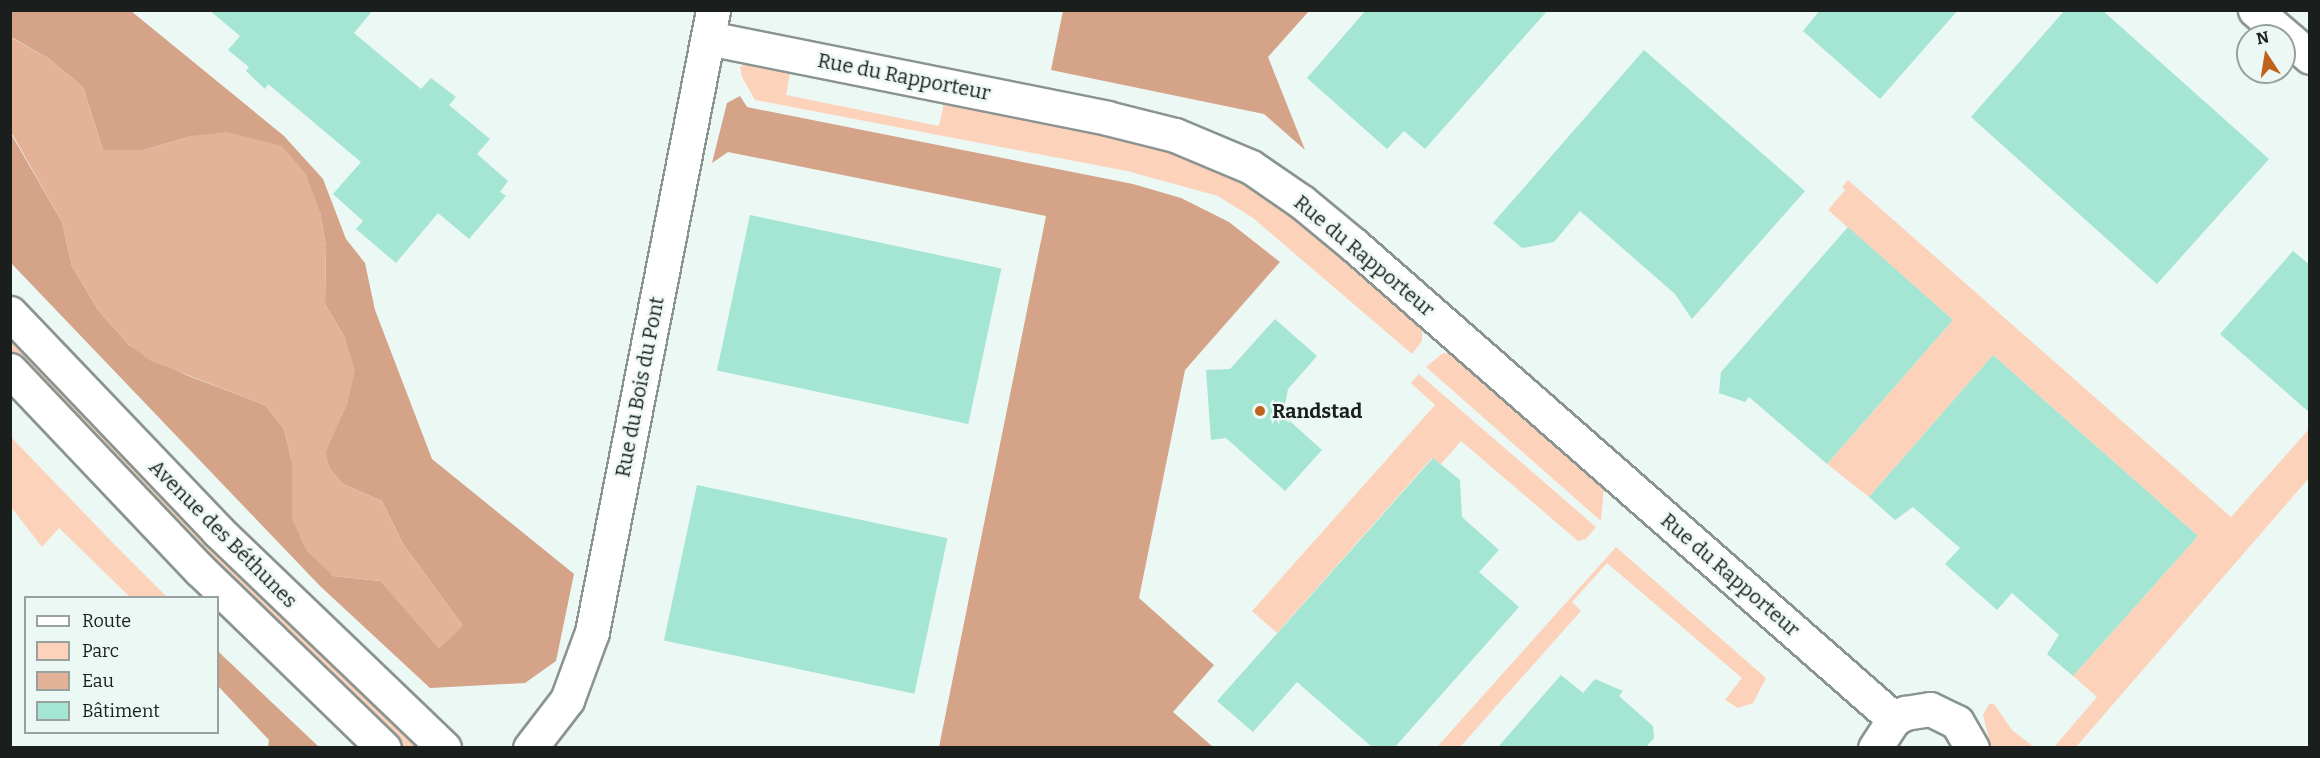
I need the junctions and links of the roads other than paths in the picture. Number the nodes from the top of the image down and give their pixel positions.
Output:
1 (2255, 10) edge
2 (711, 24) edge
3 (2310, 57) edge
4 (10, 313) edge
5 (10, 370) edge
6 (1894, 718) junction
7 (384, 747) edge
8 (444, 747) edge
9 (530, 747) edge
10 (1875, 747) edge
11 (1971, 747) edge

1 - 3 street
2 - 6 street, Rue du Rapporteur
2 - 9 street, Rue du Bois du Pont
4 - 8 street, Avenue des Béthunes
5 - 7 street, Avenue des Béthunes
6 - 10 street
6 - 11 street

